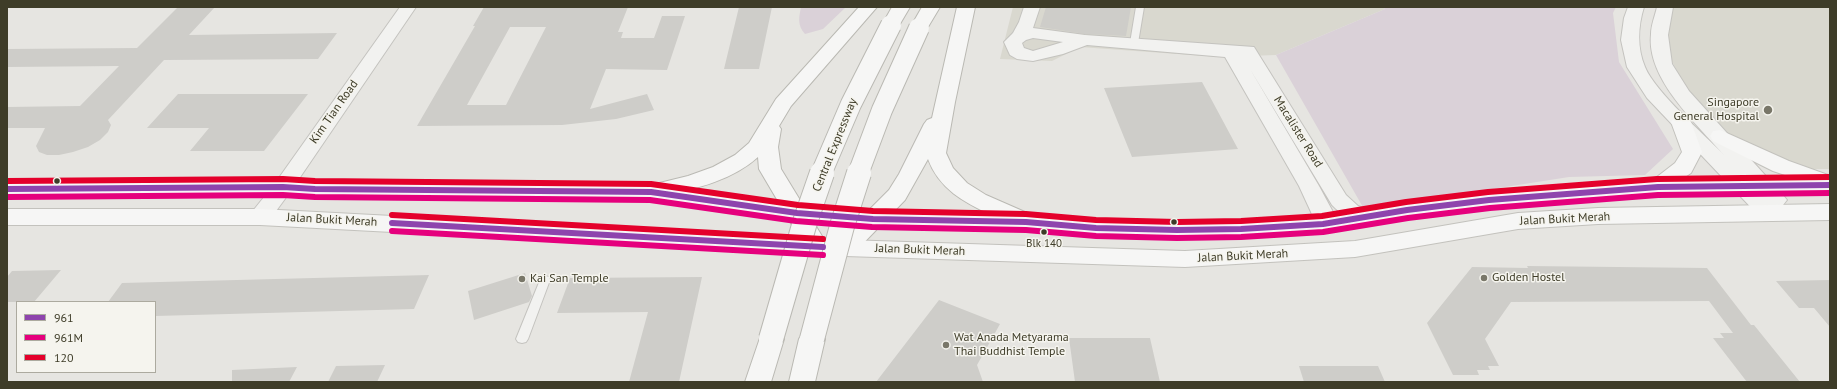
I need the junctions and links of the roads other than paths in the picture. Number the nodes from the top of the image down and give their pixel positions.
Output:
1 (408, 7) edge
2 (868, 7) edge
3 (931, 7) edge
4 (966, 7) edge
5 (1140, 7) edge
6 (1636, 7) edge
7 (1665, 7) edge
8 (896, 16) edge
9 (1027, 21) edge
10 (1048, 41) junction
11 (1134, 43) junction
12 (1239, 51) junction
13 (945, 102) junction
14 (1680, 122) junction
15 (771, 124) junction
16 (1720, 136) junction
17 (1830, 184) edge
18 (1753, 186) junction
19 (283, 187) junction
20 (1658, 187) junction
21 (7, 189) edge
22 (651, 192) junction
23 (1830, 212) edge
24 (797, 213) junction
25 (1779, 213) junction
26 (7, 217) edge
27 (260, 217) junction
28 (1367, 217) junction
29 (873, 219) junction
30 (1026, 222) junction
31 (1322, 224) junction
32 (816, 246) junction
33 (845, 248) junction
34 (545, 280) dead end
35 (522, 339) dead end
36 (758, 382) edge
37 (802, 382) edge

1 - 19 street, Kim Tian Road
2 - 15 main road
3 - 37 main road, bridge
4 - 13 main road
5 - 11 lane
6 - 14 street
7 - 16 street
8 - 36 main road, Central Expressway, bridge
9 - 10 street
9 - 10 street
10 - 11 street
11 - 12 street
12 - 28 street, Macalister Road
12 - 31 street, Macalister Road
13 - 29 main road
13 - 30 main road
14 - 18 street
14 - 20 main road
15 - 22 main road
15 - 24 main road
16 - 17 main road
16 - 18 street
17 - 18 main road, Jalan Bukit Merah
18 - 20 main road, Jalan Bukit Merah
18 - 25 street
19 - 21 main road, Jalan Bukit Merah
19 - 22 main road, Jalan Bukit Merah
19 - 27 street, Kim Tian Road
20 - 28 main road, Jalan Bukit Merah
22 - 24 main road, Jalan Bukit Merah
23 - 25 main road, Jalan Bukit Merah
24 - 29 main road, Jalan Bukit Merah
24 - 32 main road
25 - 33 main road, Jalan Bukit Merah
26 - 27 main road, Jalan Bukit Merah
27 - 32 main road, Jalan Bukit Merah
28 - 31 main road, Jalan Bukit Merah
29 - 30 main road, Jalan Bukit Merah
29 - 33 main road
30 - 31 main road, Jalan Bukit Merah
32 - 33 main road, Jalan Bukit Merah
34 - 35 lane

